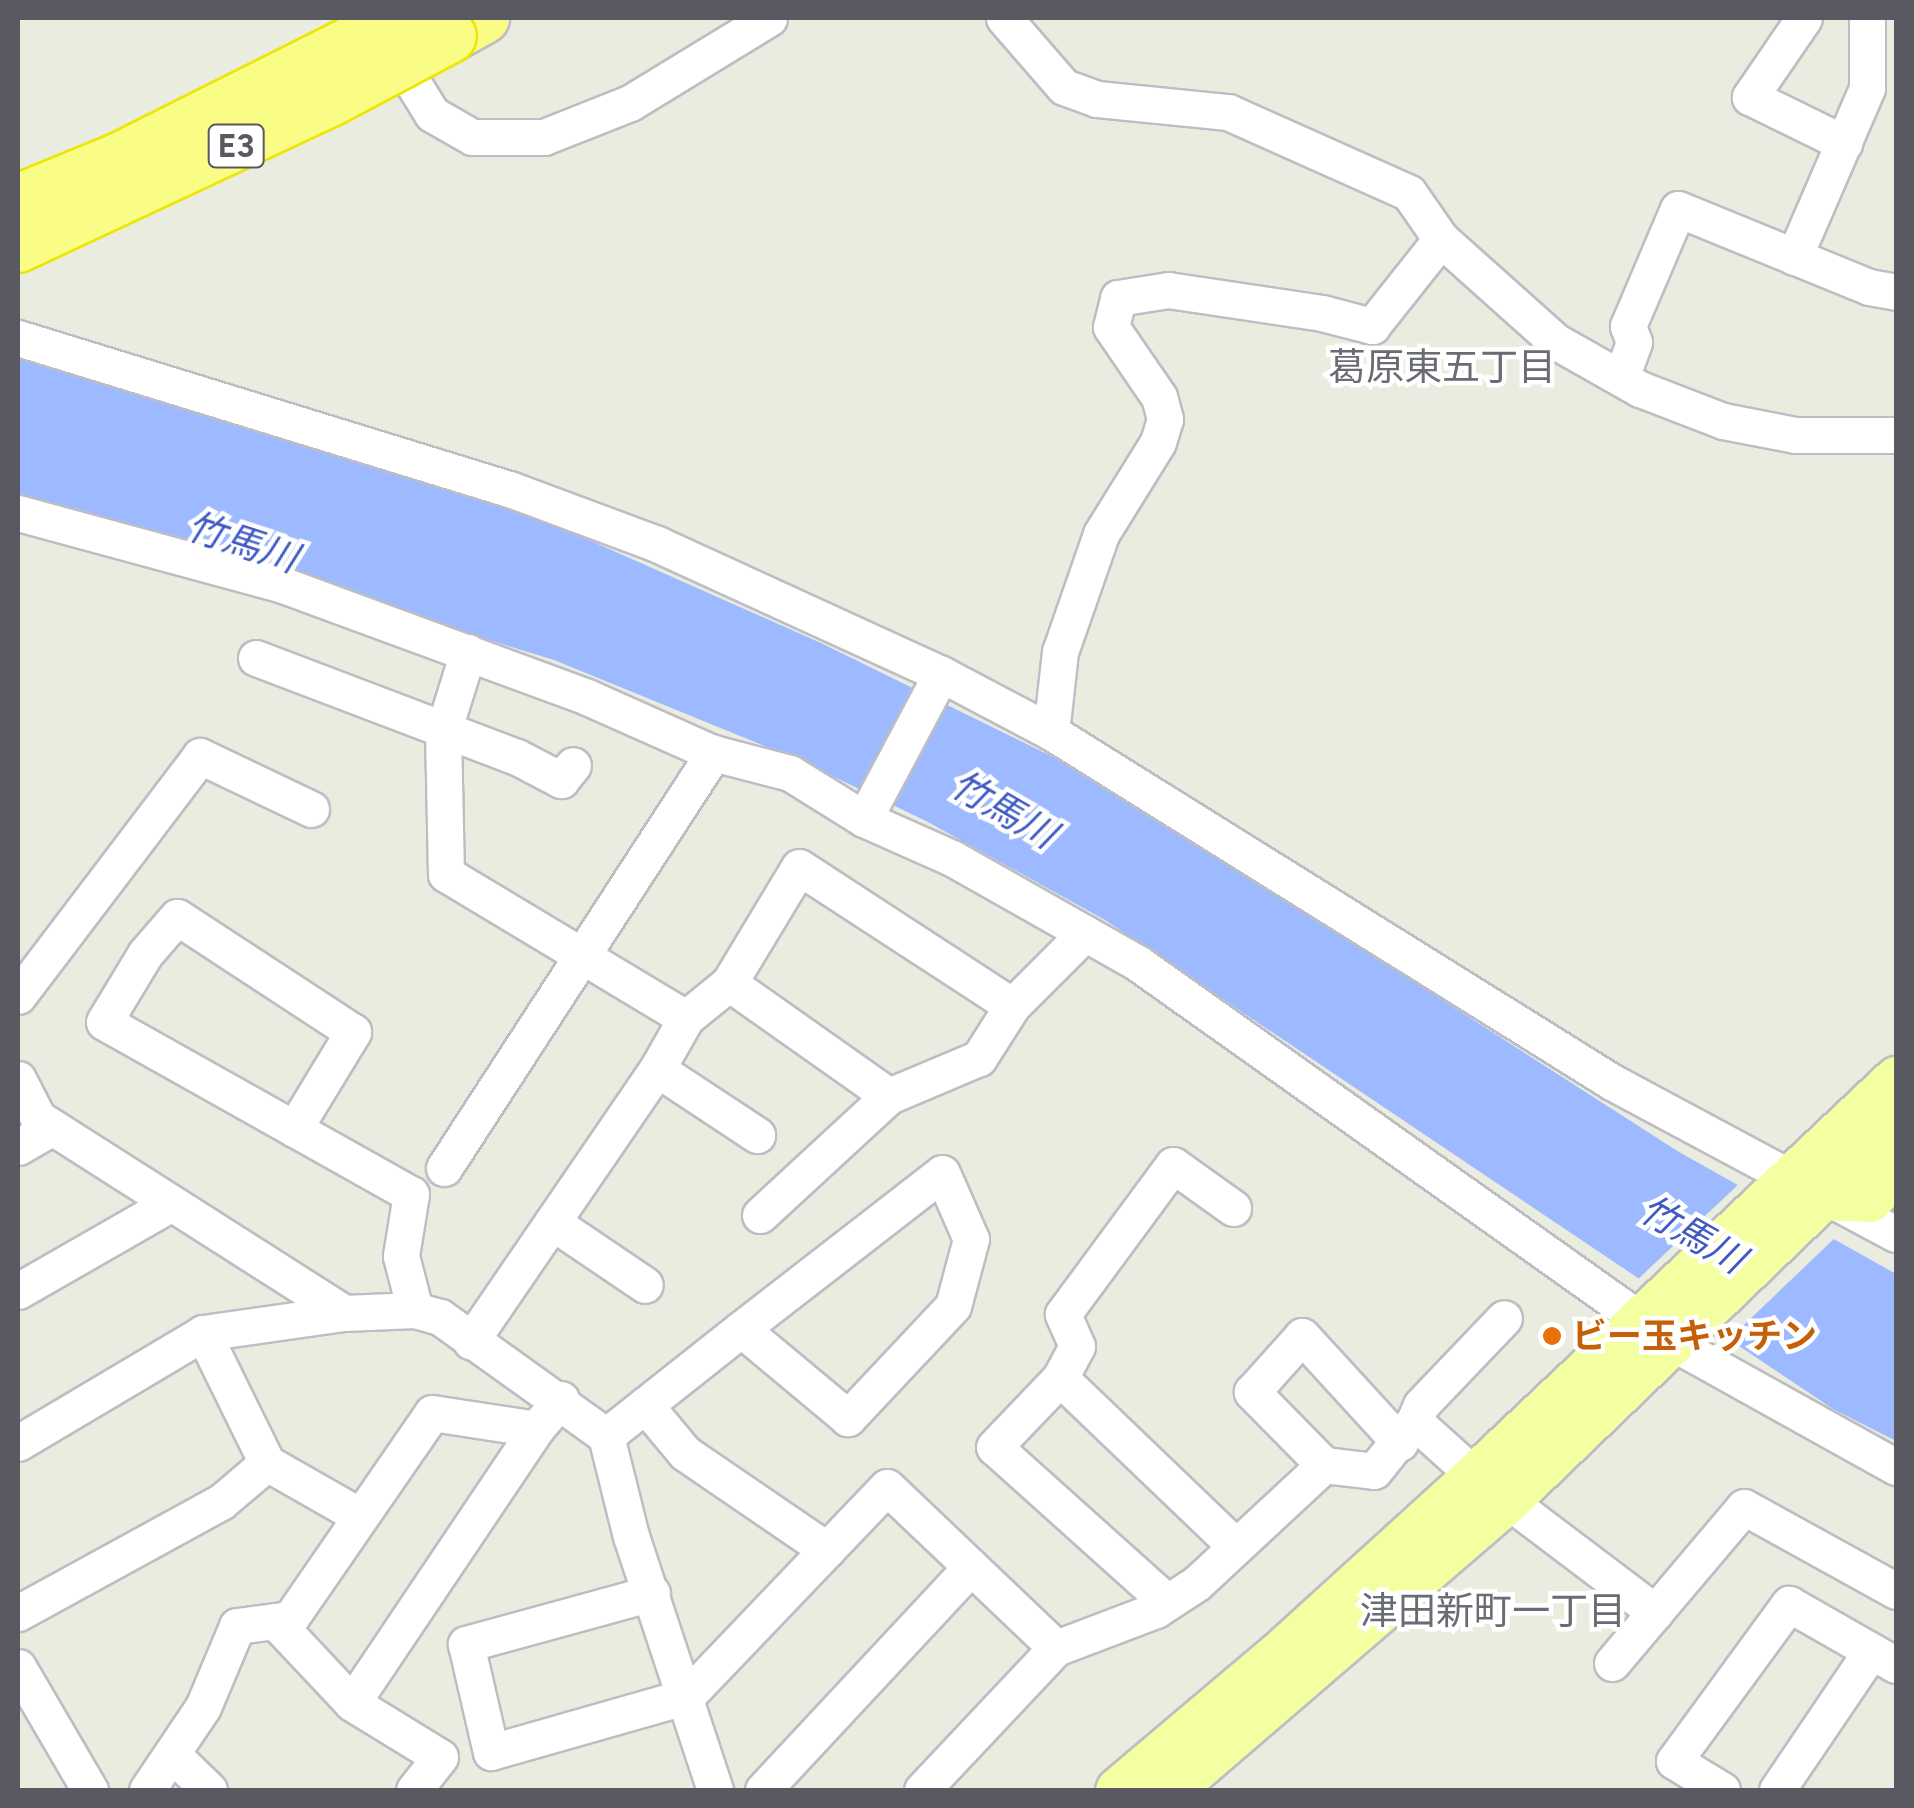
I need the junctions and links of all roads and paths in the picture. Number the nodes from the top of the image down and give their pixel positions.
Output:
1 (372, 18) edge
2 (402, 18) edge
3 (770, 18) edge
4 (1004, 18) edge
5 (1804, 18) edge
6 (1868, 18) edge
7 (467, 27) edge
8 (1844, 142) junction
9 (18, 201) edge
10 (1441, 239) junction
11 (18, 246) edge
12 (1794, 257) junction
13 (1896, 292) edge
14 (18, 338) edge
15 (1622, 378) junction
16 (1896, 435) edge
17 (18, 513) edge
18 (468, 652) junction
19 (256, 658) dead end
20 (941, 674) junction
21 (443, 732) junction
22 (1051, 732) junction
23 (714, 753) junction
24 (573, 765) dead end
25 (310, 809) dead end
26 (864, 818) junction
27 (1085, 932) junction
28 (584, 953) junction
29 (729, 983) junction
30 (18, 996) edge
31 (1012, 1006) junction
32 (686, 1018) junction
33 (1896, 1053) edge
34 (657, 1069) junction
35 (18, 1079) edge
36 (1896, 1080) edge
37 (889, 1096) junction
38 (52, 1126) junction
39 (1896, 1126) edge
40 (294, 1128) junction
41 (756, 1135) dead end
42 (18, 1147) edge
43 (444, 1168) dead end
44 (1896, 1172) edge
45 (1798, 1195) junction
46 (170, 1204) junction
47 (1234, 1208) dead end
48 (760, 1215) dead end
49 (552, 1222) junction
50 (1896, 1234) edge
51 (645, 1285) dead end
52 (18, 1291) edge
53 (415, 1310) junction
54 (344, 1313) junction
55 (1504, 1318) dead end
56 (1665, 1324) junction
57 (740, 1329) junction
58 (203, 1333) junction
59 (470, 1341) junction
60 (1060, 1378) junction
61 (560, 1399) junction
62 (645, 1405) junction
63 (536, 1430) junction
64 (1407, 1432) junction
65 (606, 1436) junction
66 (18, 1443) edge
67 (267, 1463) junction
68 (1324, 1464) junction
69 (1896, 1466) edge
70 (1491, 1488) junction
71 (360, 1516) junction
72 (1236, 1546) junction
73 (828, 1550) junction
74 (971, 1567) junction
75 (1896, 1590) edge
76 (652, 1593) junction
77 (1167, 1602) junction
78 (1655, 1612) junction
79 (18, 1613) edge
80 (275, 1621) junction
81 (1056, 1648) junction
82 (1884, 1658) edge
83 (1612, 1663) dead end
84 (18, 1667) edge
85 (687, 1696) junction
86 (352, 1703) junction
87 (174, 1756) junction
88 (90, 1790) edge
89 (147, 1790) edge
90 (209, 1790) edge
91 (414, 1790) edge
92 (715, 1790) edge
93 (763, 1790) edge
94 (922, 1790) edge
95 (1118, 1790) edge
96 (1170, 1790) edge
97 (1722, 1790) edge
98 (1778, 1790) edge

1 - 3 street
2 - 9 highway, E3, bridge
4 - 10 street
5 - 8 street
6 - 8 street
7 - 11 highway, E3, bridge
8 - 12 street
10 - 15 street
10 - 22 street
12 - 13 street
12 - 15 street
14 - 20 street
15 - 16 street
17 - 18 street
18 - 21 street
18 - 23 street
19 - 21 street
20 - 22 street
20 - 26 street
21 - 24 street
21 - 28 street
22 - 45 street
23 - 26 street
23 - 28 street
25 - 30 street
26 - 27 street
27 - 31 street
27 - 56 street
28 - 32 street
28 - 43 street
29 - 31 street
29 - 32 street
29 - 37 street
31 - 37 street
32 - 34 street
33 - 45 main road
34 - 41 street
34 - 49 street
35 - 38 street
36 - 45 main road
37 - 48 street
38 - 42 street
38 - 46 street
39 - 45 main road
40 - 40 street
40 - 53 street
44 - 45 main road
45 - 50 street
45 - 56 main road
46 - 52 street
46 - 54 street
47 - 60 street
49 - 51 street
49 - 59 street
53 - 54 street
53 - 59 street
54 - 58 street
55 - 64 street
56 - 69 street
56 - 70 main road
57 - 57 street
57 - 62 street
58 - 66 street
58 - 67 street
59 - 61 street
60 - 72 street
60 - 77 street
61 - 63 street
61 - 65 street
62 - 65 street
62 - 73 street
63 - 71 street
63 - 86 street
64 - 68 street
64 - 68 street
64 - 70 street
65 - 76 street
67 - 71 street
67 - 79 street
68 - 72 street
70 - 78 street
70 - 95 main road
70 - 96 main road
71 - 80 street
72 - 77 street
73 - 74 street
73 - 85 street
74 - 81 street
74 - 93 street
75 - 78 street
76 - 85 street
76 - 85 street
77 - 81 street
78 - 83 street
80 - 86 street
80 - 87 street
81 - 94 street
82 - 97 street
82 - 98 street
84 - 88 street
85 - 92 street
86 - 91 street
87 - 89 street
87 - 90 street

